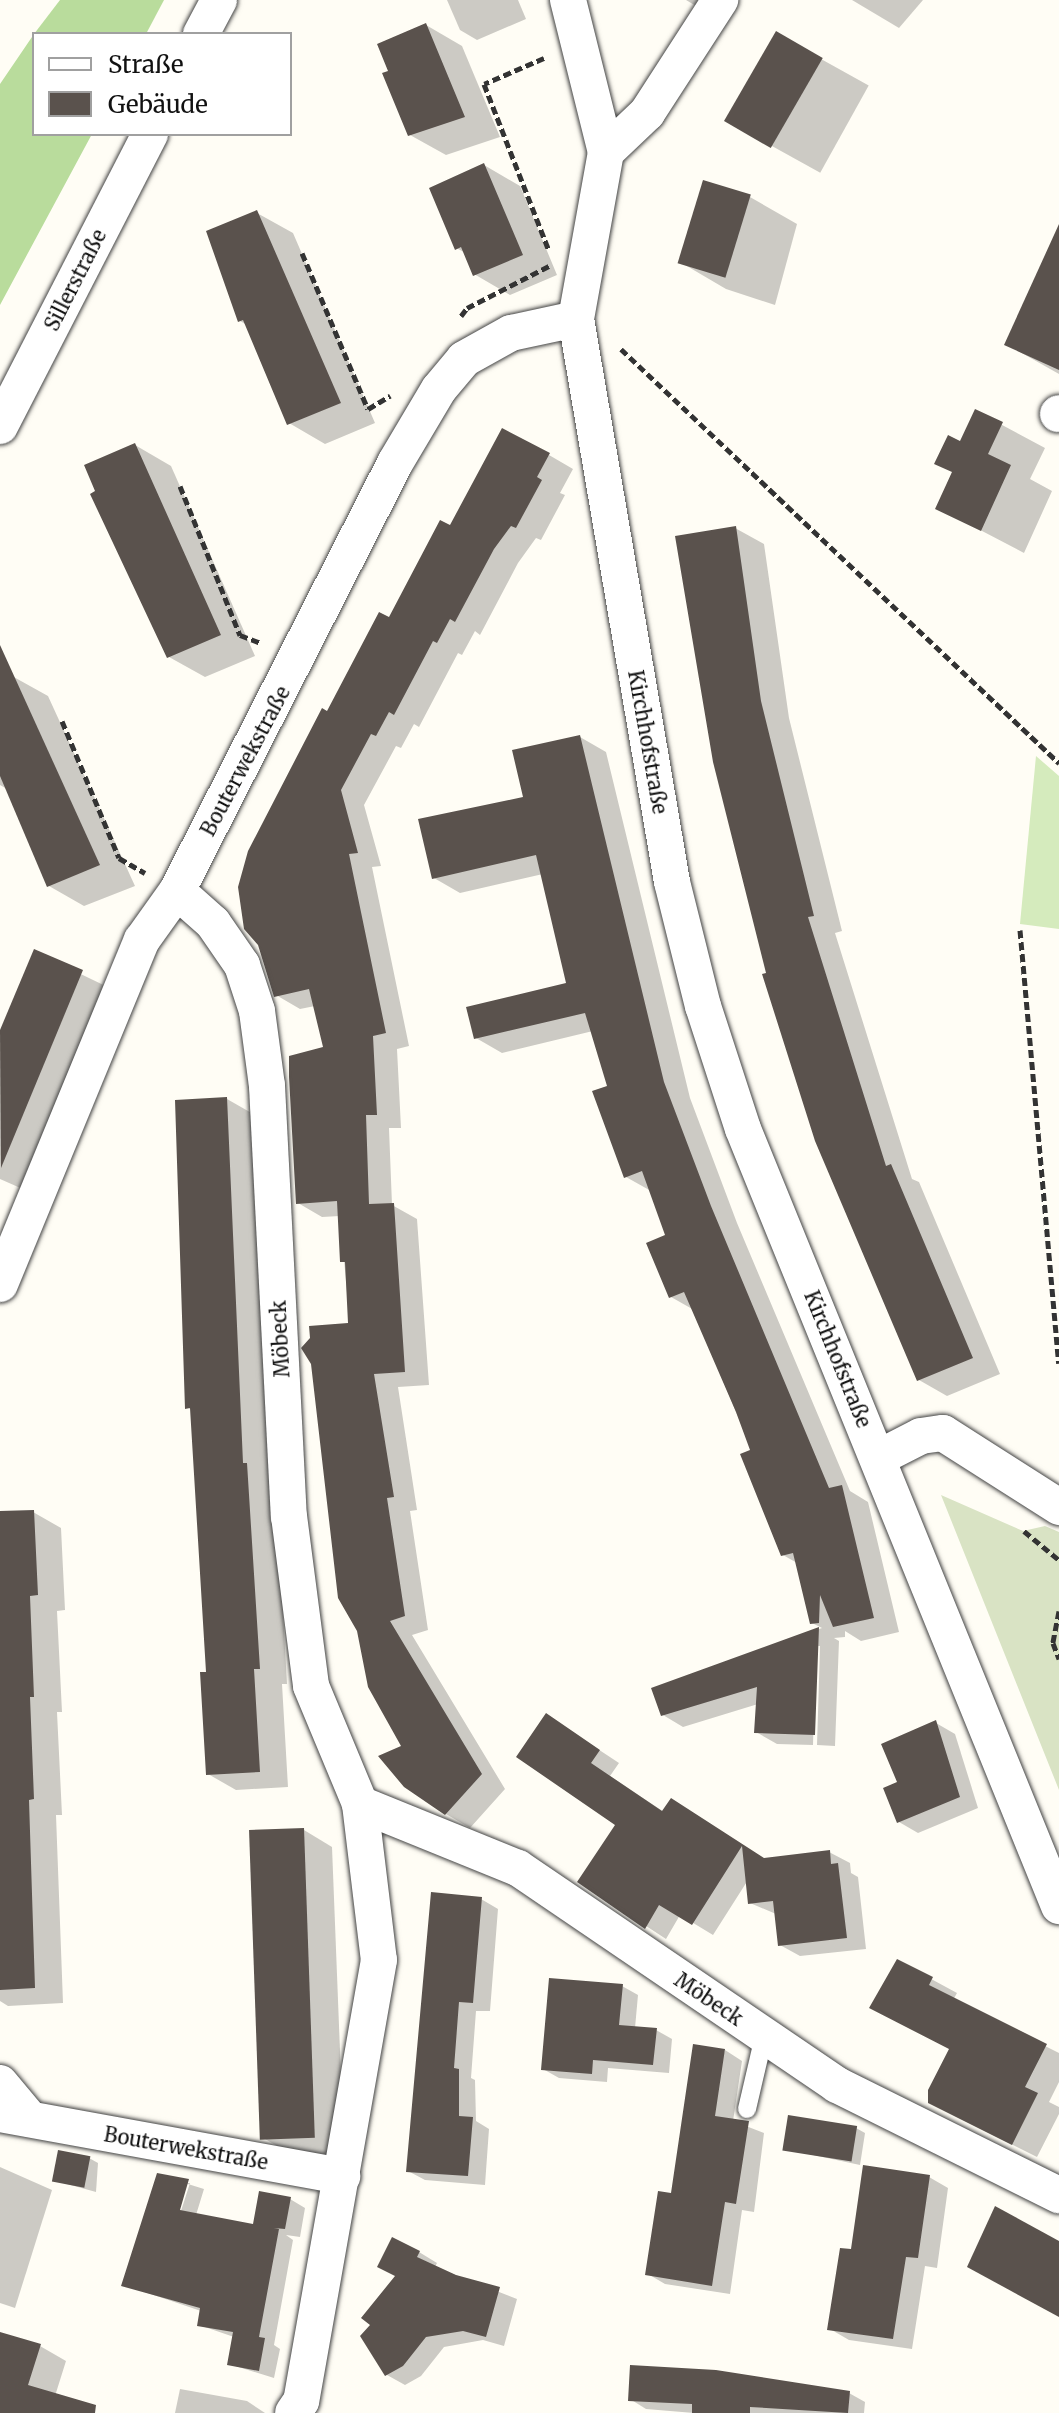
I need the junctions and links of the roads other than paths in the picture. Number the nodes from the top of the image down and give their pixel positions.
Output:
1 (219, 0) edge
2 (568, 0) edge
3 (720, 0) edge
4 (202, 32) edge
5 (149, 136) edge
6 (606, 152) junction
7 (576, 319) junction
8 (0, 426) edge
9 (177, 891) junction
10 (0, 1284) edge
11 (878, 1458) junction
12 (1059, 1507) edge
13 (360, 1804) junction
14 (1059, 1906) edge
15 (764, 2036) junction
16 (0, 2083) edge
17 (747, 2109) dead end
18 (15, 2117) edge
19 (342, 2176) junction
20 (1059, 2195) edge
21 (293, 2413) edge

1 - 4 street
2 - 6 street, Kirchhofstraße
3 - 6 street
5 - 8 street, Sillerstraße
6 - 7 street, Kirchhofstraße
7 - 9 street, Bouterwekstraße
7 - 11 street, Kirchhofstraße
9 - 10 street, Bouterwekstraße
9 - 13 street, Möbeck
11 - 12 street
11 - 14 street, Kirchhofstraße
13 - 15 street, Möbeck
13 - 19 street, Möbeck
15 - 17 lane
15 - 20 street, Möbeck
16 - 18 street, Bouterwekstraße
18 - 19 street, Bouterwekstraße
19 - 21 street, Möbeck

